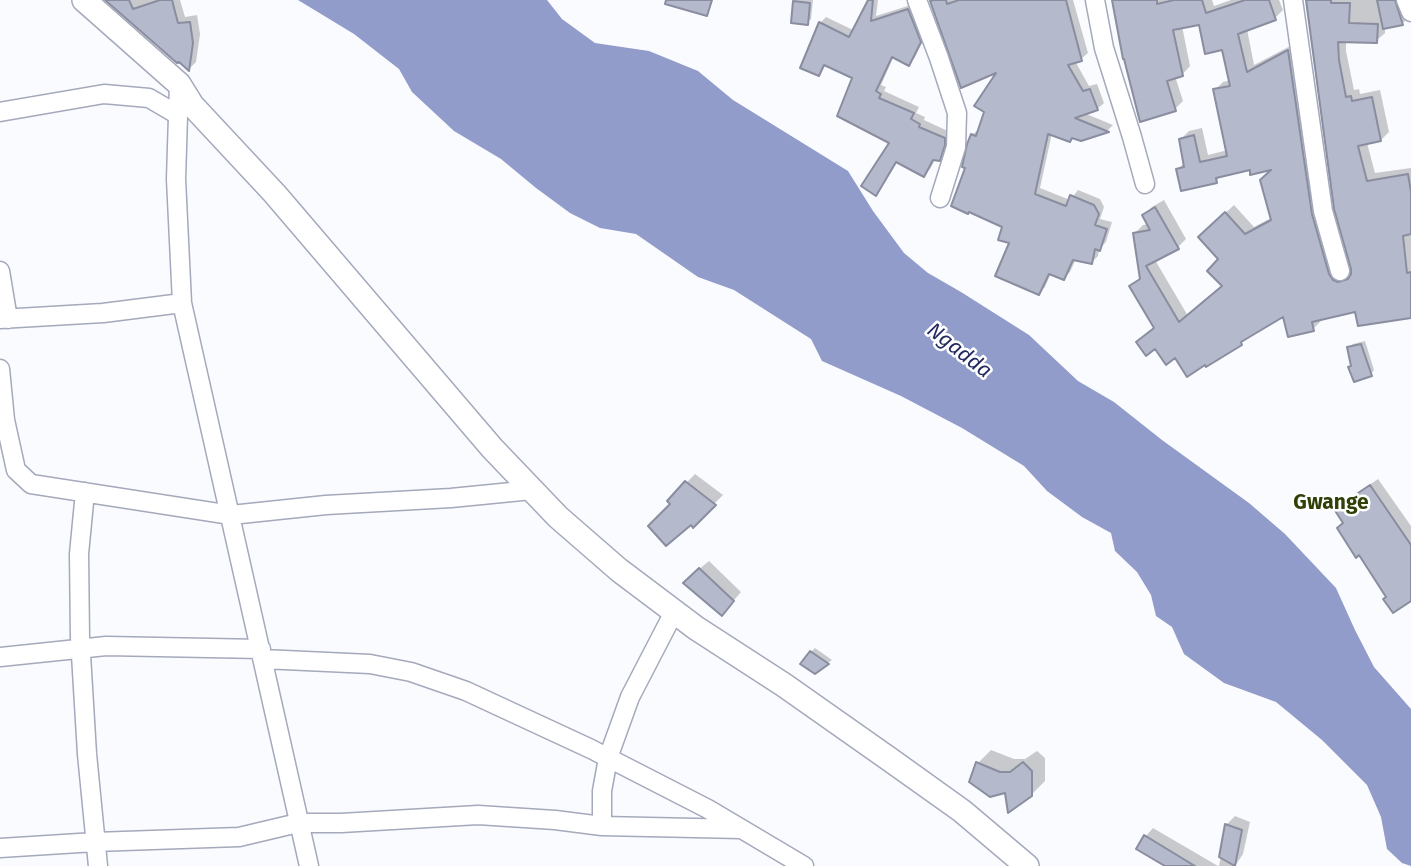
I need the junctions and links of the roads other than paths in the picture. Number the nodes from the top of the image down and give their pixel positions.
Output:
1 (85, 0) edge
2 (918, 0) edge
3 (1095, 0) edge
4 (1293, 0) edge
5 (1406, 0) edge
6 (1411, 12) edge
7 (179, 84) junction
8 (0, 112) edge
9 (178, 115) junction
10 (1144, 184) dead end
11 (940, 198) dead end
12 (0, 271) edge
13 (1340, 271) dead end
14 (182, 303) junction
15 (4, 319) edge
16 (0, 369) edge
17 (532, 490) junction
18 (85, 492) junction
19 (231, 515) junction
20 (674, 612) junction
21 (81, 648) junction
22 (262, 654) junction
23 (0, 657) edge
24 (608, 758) junction
25 (298, 823) junction
26 (602, 826) junction
27 (741, 829) junction
28 (95, 842) junction
29 (0, 848) edge
30 (99, 866) edge
31 (309, 866) edge
32 (804, 866) edge
33 (1027, 866) edge

1 - 7 street
2 - 11 street
3 - 10 street
4 - 13 street
5 - 6 street
7 - 9 street
7 - 17 street
8 - 9 street
9 - 14 street
12 - 15 street
14 - 15 street
14 - 19 street
16 - 18 street
17 - 19 street
17 - 20 street
18 - 19 street
18 - 21 street
19 - 22 street
20 - 24 street
20 - 33 street
21 - 22 street
21 - 23 street
21 - 28 street
22 - 24 street
22 - 25 street
24 - 26 street
24 - 27 street
25 - 26 street
25 - 28 street
25 - 31 street
26 - 27 street
27 - 32 street
28 - 29 street
28 - 30 street

